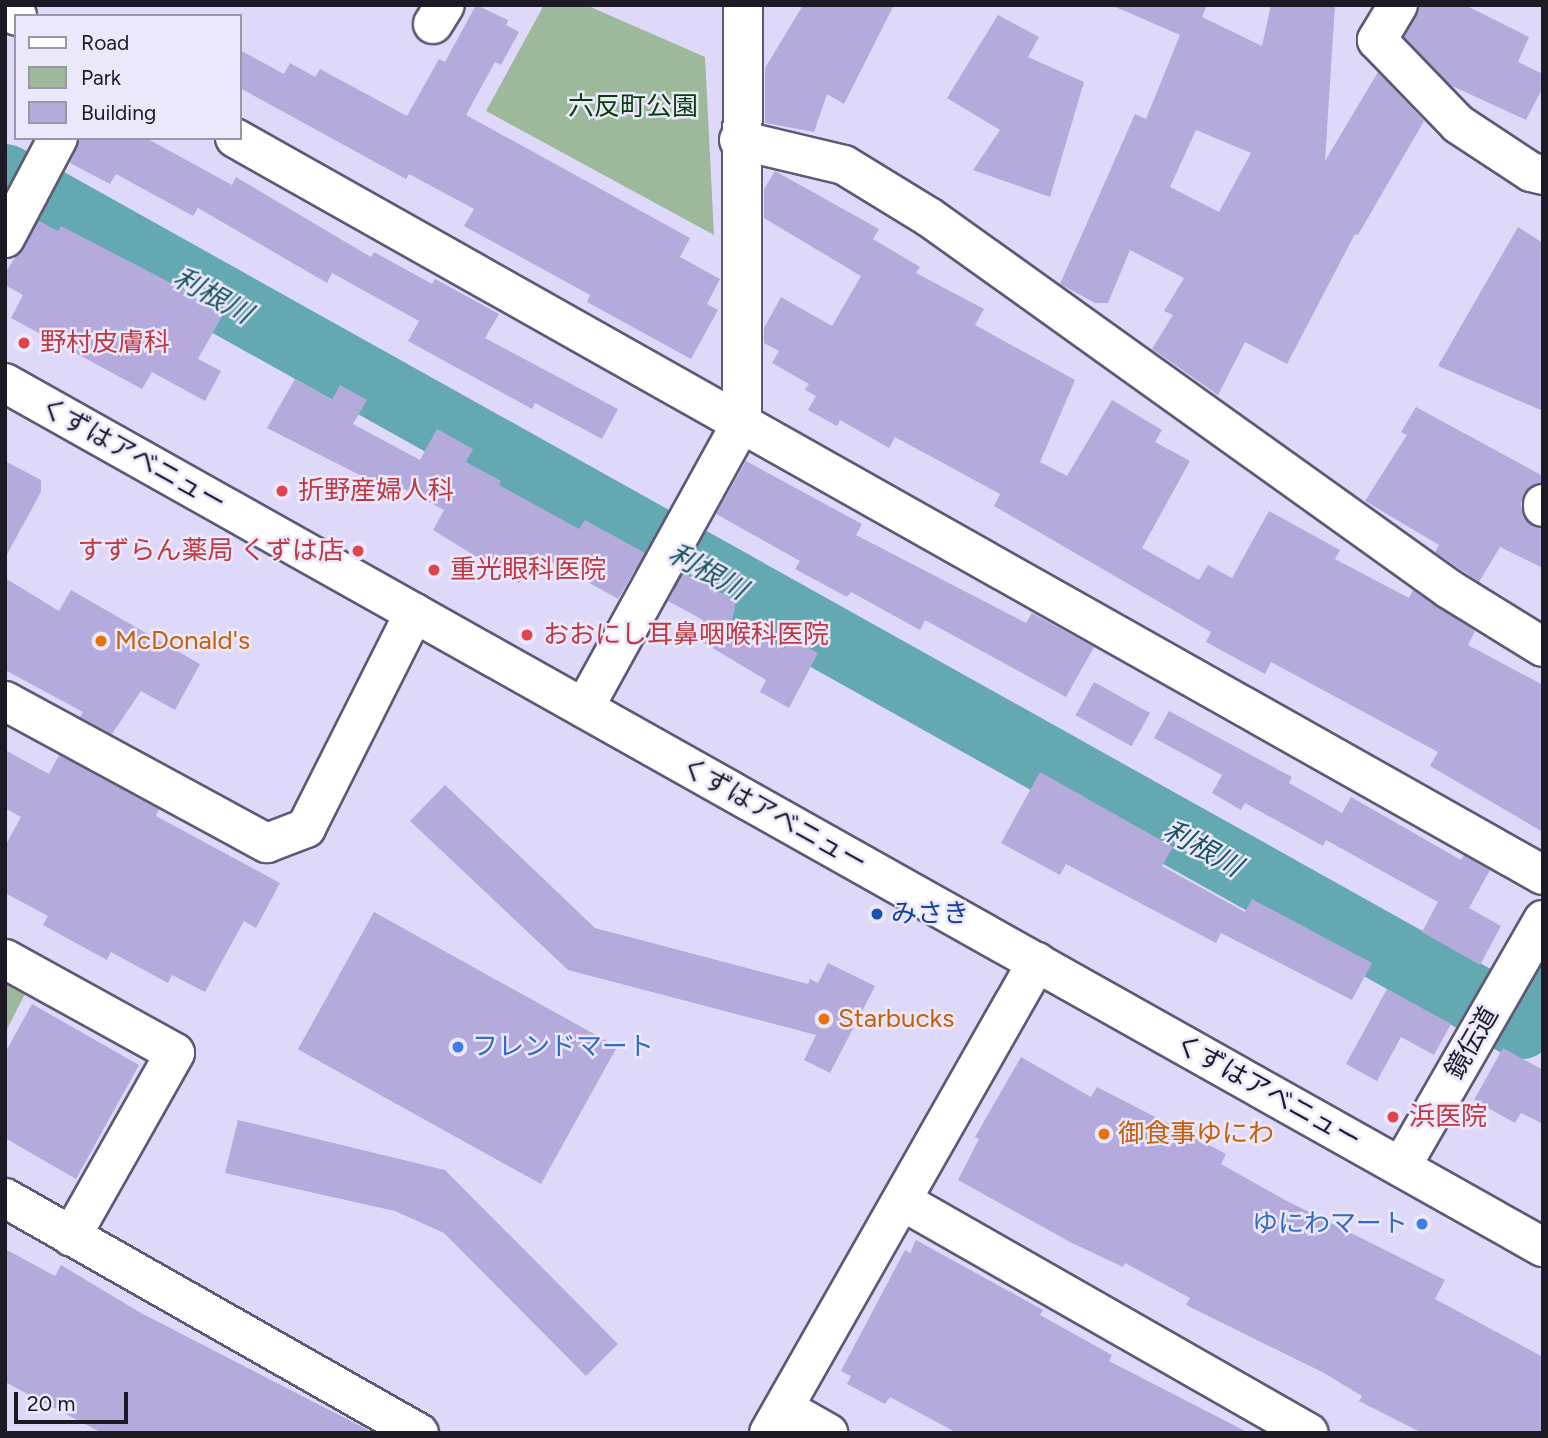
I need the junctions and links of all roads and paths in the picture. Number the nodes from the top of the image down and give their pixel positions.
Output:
1 (743, 5) edge
2 (1398, 5) edge
3 (57, 140) edge
4 (239, 140) edge
5 (739, 140) junction
6 (1543, 175) edge
7 (5, 238) edge
8 (5, 383) edge
9 (742, 422) junction
10 (414, 613) junction
11 (1543, 648) edge
12 (5, 701) edge
13 (584, 708) junction
14 (1543, 876) edge
15 (1541, 927) edge
16 (5, 959) edge
17 (1037, 962) junction
18 (1401, 1167) junction
19 (5, 1198) edge
20 (902, 1201) junction
21 (71, 1237) junction
22 (1543, 1247) edge
23 (777, 1420) edge
24 (419, 1433) edge
25 (828, 1433) edge
26 (1308, 1433) edge

1 - 5 street
2 - 6 street
3 - 7 street
4 - 9 street
5 - 9 street
5 - 11 street
8 - 10 street, くずはアベニュー
9 - 13 street
9 - 14 street
10 - 12 street
10 - 13 street, くずはアベニュー
13 - 17 street, くずはアベニュー
15 - 18 street, 鏡伝道
16 - 21 street
17 - 18 street, くずはアベニュー
17 - 20 street
18 - 22 street, くずはアベニュー
19 - 21 street
20 - 23 street
20 - 26 street
21 - 24 street
23 - 25 street

